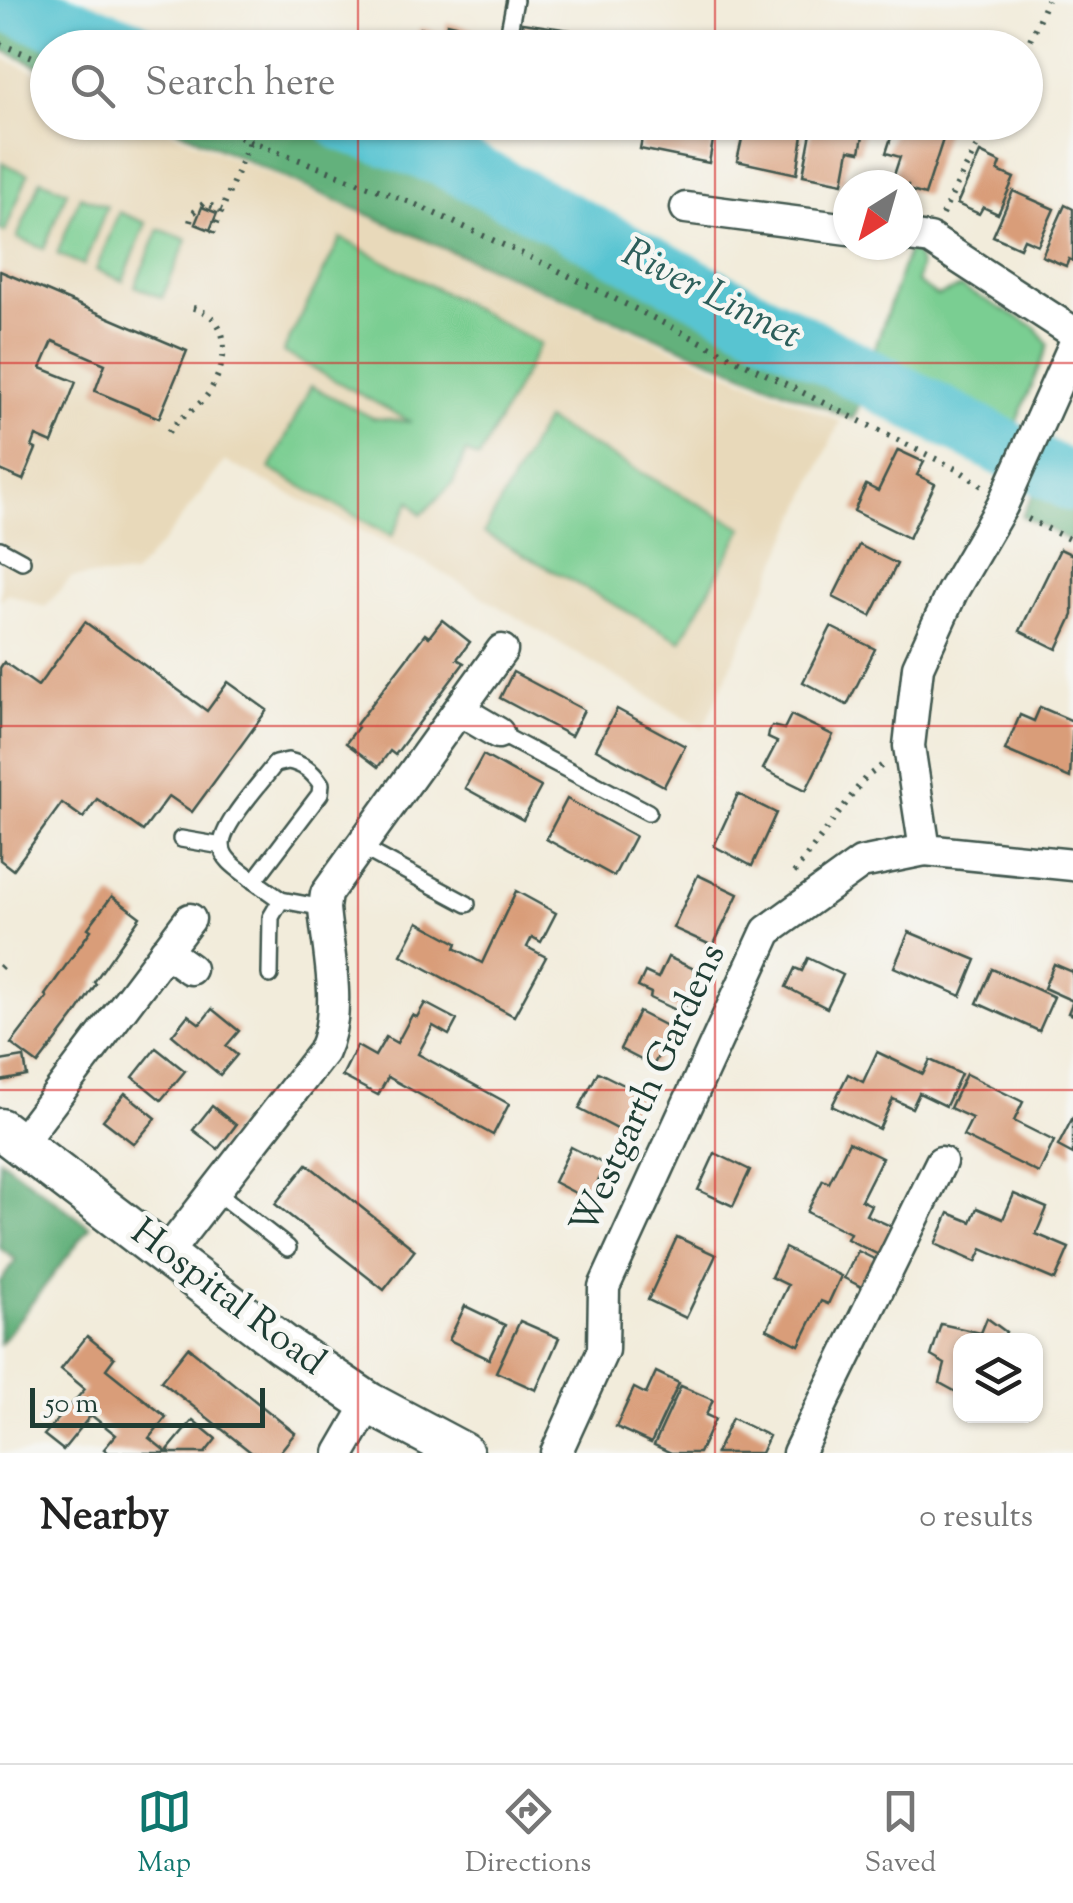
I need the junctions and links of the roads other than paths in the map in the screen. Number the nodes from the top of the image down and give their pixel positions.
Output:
1 (515, 0) edge
2 (510, 26) dead end
3 (686, 208) dead end
4 (833, 227) edge
5 (923, 240) edge
6 (1073, 332) edge
7 (1073, 347) edge
8 (0, 549) edge
9 (22, 561) dead end
10 (502, 650) dead end
11 (459, 710) junction
12 (498, 733) joint
13 (648, 812) dead end
14 (181, 839) dead end
15 (222, 846) junction
16 (359, 846) junction
17 (925, 850) junction
18 (1073, 865) edge
19 (254, 881) junction
20 (281, 900) junction
21 (467, 904) dead end
22 (324, 908) junction
23 (190, 918) dead end
24 (270, 974) dead end
25 (10, 1137) edge
26 (941, 1162) dead end
27 (215, 1191) junction
28 (288, 1248) dead end
29 (166, 1254) junction
30 (369, 1403) junction
31 (340, 1453) edge
32 (464, 1453) edge
33 (556, 1453) edge
34 (798, 1453) edge

1 - 2 lane
3 - 4 street
5 - 6 street
7 - 17 street
8 - 9 lane
10 - 11 street
11 - 12 street
11 - 16 street
12 - 13 lane
14 - 15 lane
15 - 19 lane
15 - 19 lane
16 - 21 lane
16 - 22 street
17 - 18 street, Westgarth Gardens
17 - 33 street, Westgarth Gardens
19 - 20 lane
20 - 22 lane
20 - 24 lane
22 - 27 street
23 - 25 street
25 - 29 street, Hospital Road
26 - 34 street
27 - 28 lane
27 - 29 street
29 - 30 street, Hospital Road
30 - 31 street
30 - 32 street, Hospital Road

